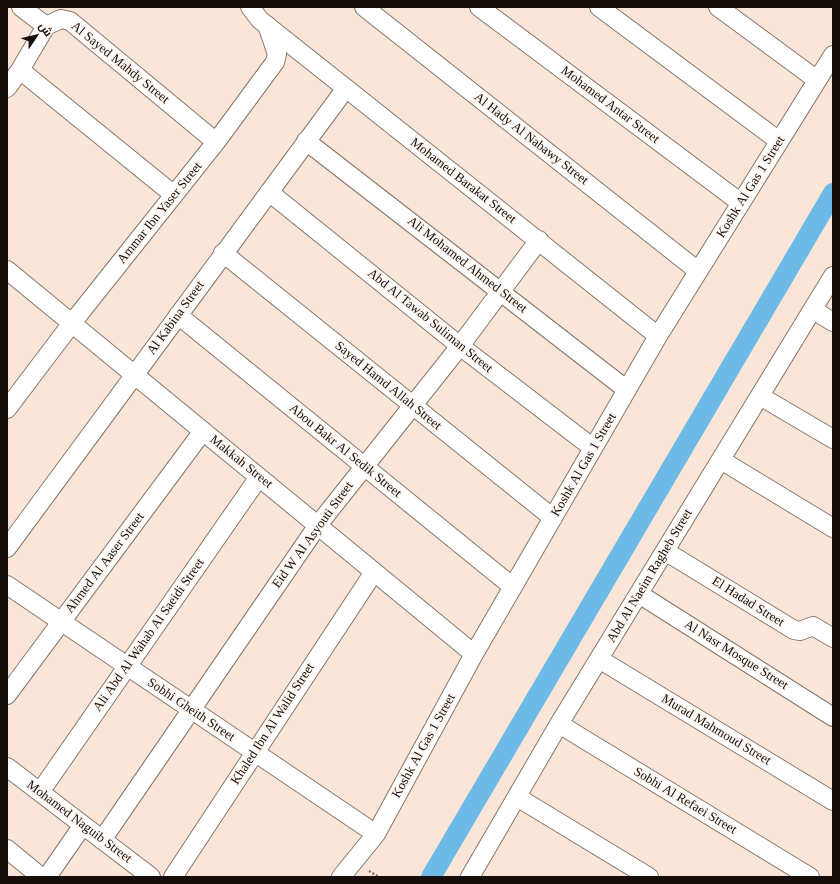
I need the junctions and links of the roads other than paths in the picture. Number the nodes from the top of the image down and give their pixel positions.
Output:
1 (21, 7) edge
2 (250, 7) edge
3 (261, 7) edge
4 (364, 7) edge
5 (479, 7) edge
6 (599, 7) edge
7 (718, 7) edge
8 (46, 26) junction
9 (268, 26) junction
10 (833, 55) edge
11 (20, 70) junction
12 (817, 80) junction
13 (8, 86) edge
14 (346, 88) junction
15 (306, 141) junction
16 (779, 141) junction
17 (216, 142) junction
18 (269, 192) junction
19 (174, 195) junction
20 (741, 203) junction
21 (539, 240) junction
22 (223, 253) junction
23 (698, 271) junction
24 (8, 272) edge
25 (833, 276) edge
26 (502, 291) junction
27 (813, 310) junction
28 (178, 315) junction
29 (833, 322) edge
30 (72, 323) junction
31 (658, 336) junction
32 (460, 346) junction
33 (135, 375) junction
34 (627, 390) junction
35 (760, 396) junction
36 (412, 406) junction
37 (7, 409) edge
38 (203, 431) junction
39 (833, 439) edge
40 (593, 448) junction
41 (721, 460) junction
42 (364, 467) junction
43 (259, 477) junction
44 (553, 518) junction
45 (318, 525) junction
46 (833, 528) edge
47 (7, 548) edge
48 (665, 551) junction
49 (374, 572) junction
50 (7, 585) edge
51 (513, 587) junction
52 (639, 594) junction
53 (61, 622) junction
54 (833, 638) edge
55 (474, 654) junction
56 (599, 659) junction
57 (127, 667) junction
58 (7, 696) edge
59 (191, 709) junction
60 (833, 717) edge
61 (559, 724) junction
62 (255, 752) junction
63 (7, 767) edge
64 (40, 792) junction
65 (517, 797) junction
66 (833, 800) edge
67 (83, 825) junction
68 (376, 834) junction
69 (102, 840) junction
70 (7, 849) edge
71 (41, 877) edge
72 (47, 877) edge
73 (151, 877) edge
74 (173, 877) edge
75 (341, 877) edge
76 (470, 877) edge
77 (649, 877) edge
78 (810, 877) edge

1 - 8 street
2 - 9 street, Mohamed Barakat Street
3 - 9 street, Ammar Ibn Yaser Street
4 - 23 street, Al Hady Al Nabawy Street
5 - 20 street, Mohamed Antar Street
6 - 16 street
7 - 12 street
8 - 11 street
8 - 17 street, Al Sayed Mahdy Street
9 - 14 street, Mohamed Barakat Street
9 - 17 street, Ammar Ibn Yaser Street
10 - 12 street, Koshk Al Gas 1 Street
11 - 13 street
11 - 19 street
12 - 16 street, Koshk Al Gas 1 Street
14 - 15 street, Al Kabina Street
14 - 21 street, Mohamed Barakat Street
15 - 18 street, Al Kabina Street
15 - 26 street, Ali Mohamed Ahmed Street
16 - 20 street, Koshk Al Gas 1 Street
17 - 19 street, Ammar Ibn Yaser Street
18 - 22 street, Al Kabina Street
18 - 32 street, Abd Al Tawab Suliman Street
19 - 30 street, Ammar Ibn Yaser Street
20 - 23 street, Koshk Al Gas 1 Street
21 - 26 street, Eid W Al Asyouti Street
21 - 31 street, Mohamed Barakat Street
22 - 28 street, Al Kabina Street
22 - 36 street, Sayed Hamd Allah Street
23 - 31 street, Koshk Al Gas 1 Street
24 - 30 street, Makkah Street
25 - 27 street, Abd Al Naeim Ragheb Street
26 - 32 street, Eid W Al Asyouti Street
26 - 34 street, Ali Mohamed Ahmed Street
27 - 29 street
27 - 35 street, Abd Al Naeim Ragheb Street
28 - 33 street, Al Kabina Street
28 - 42 street, Abou Bakr Al Sedik Street
30 - 33 street, Makkah Street
30 - 37 street, Ammar Ibn Yaser Street
31 - 34 street, Koshk Al Gas 1 Street
32 - 36 street, Eid W Al Asyouti Street
32 - 40 street, Abd Al Tawab Suliman Street
33 - 38 street, Makkah Street
33 - 47 street, Al Kabina Street
34 - 40 street, Koshk Al Gas 1 Street
35 - 39 street
35 - 41 street, Abd Al Naeim Ragheb Street
36 - 42 street, Eid W Al Asyouti Street
36 - 44 street, Sayed Hamd Allah Street
38 - 43 street, Makkah Street
38 - 53 street, Ahmed Al Aaser Street
40 - 44 street, Koshk Al Gas 1 Street
41 - 46 street
41 - 48 street, Abd Al Naeim Ragheb Street
42 - 45 street, Eid W Al Asyouti Street
42 - 51 street, Abou Bakr Al Sedik Street
43 - 45 street, Makkah Street
43 - 57 street, Ali Abd Al Wahab Al Saeidi Street
44 - 51 street, Koshk Al Gas 1 Street
45 - 49 street, Makkah Street
45 - 59 street, Eid W Al Asyouti Street
48 - 52 street, Abd Al Naeim Ragheb Street
48 - 54 street, El Hadad Street
49 - 55 street, Makkah Street
49 - 62 street, Khaled Ibn Al Walid Street
50 - 53 street, Sobhi Gheith Street
51 - 55 street, Koshk Al Gas 1 Street
52 - 56 street, Abd Al Naeim Ragheb Street
52 - 60 street, Al Nasr Mosque Street
53 - 57 street, Sobhi Gheith Street
53 - 58 street, Ahmed Al Aaser Street
55 - 68 street, Koshk Al Gas 1 Street
56 - 61 street, Abd Al Naeim Ragheb Street
56 - 66 street, Murad Mahmoud Street
57 - 59 street, Sobhi Gheith Street
57 - 64 street, Ali Abd Al Wahab Al Saeidi Street
59 - 62 street, Sobhi Gheith Street
59 - 69 street, Eid W Al Asyouti Street
61 - 65 street, Abd Al Naeim Ragheb Street
61 - 78 street, Sobhi Al Refaei Street
62 - 68 street, Sobhi Gheith Street
62 - 74 street, Khaled Ibn Al Walid Street
63 - 64 street, Mohamed Naguib Street
64 - 67 street, Mohamed Naguib Street
65 - 76 street, Abd Al Naeim Ragheb Street
65 - 77 street
67 - 69 street, Mohamed Naguib Street
67 - 72 street
68 - 75 street, Koshk Al Gas 1 Street
69 - 73 street, Mohamed Naguib Street
70 - 71 street

